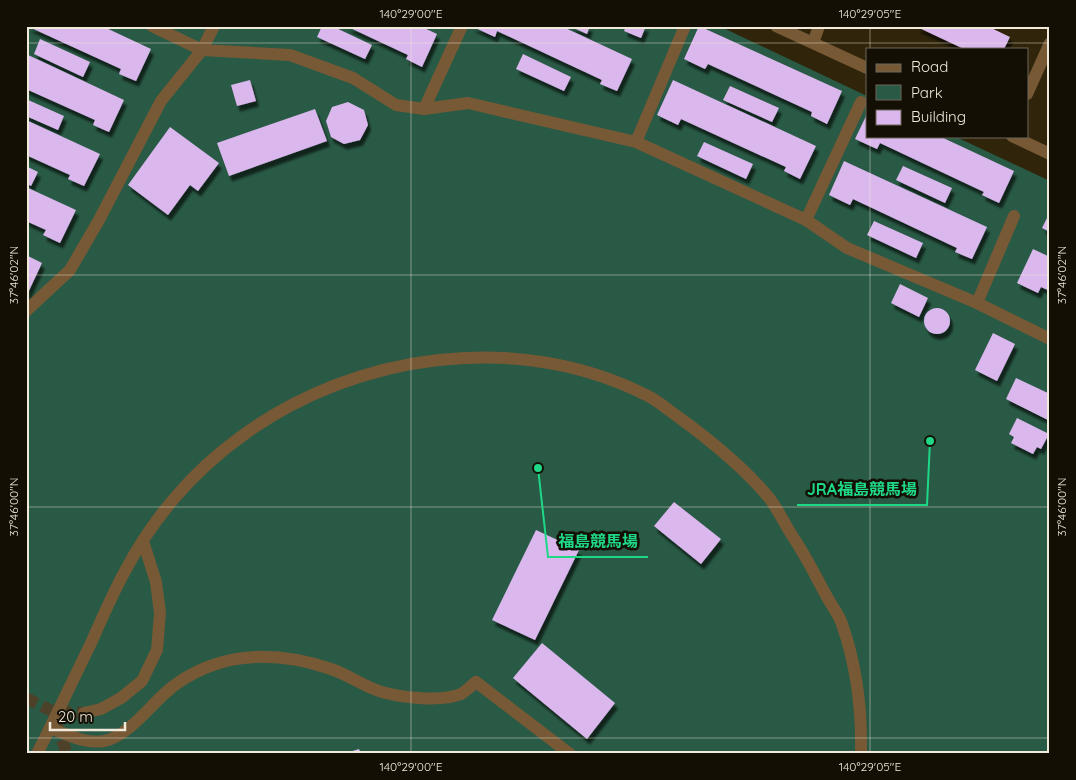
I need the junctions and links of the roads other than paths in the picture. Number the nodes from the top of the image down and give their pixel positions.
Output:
1 (152, 26) edge
2 (214, 26) edge
3 (462, 26) edge
4 (685, 26) edge
5 (776, 26) edge
6 (819, 26) edge
7 (813, 43) junction
8 (1050, 43) edge
9 (202, 50) junction
10 (866, 68) edge
11 (1028, 92) edge
12 (861, 102) dead end
13 (424, 109) junction
14 (1016, 138) edge
15 (636, 142) junction
16 (1050, 154) edge
17 (1014, 216) dead end
18 (806, 220) junction
19 (977, 304) junction
20 (26, 311) edge
21 (1050, 339) edge
22 (142, 541) junction
23 (84, 713) tunnel mouth
24 (50, 728) junction
25 (37, 754) edge
26 (570, 754) edge
27 (861, 754) edge

1 - 9 street
2 - 9 street
3 - 13 street
4 - 15 street
5 - 7 street
6 - 7 street
7 - 10 street
8 - 11 street
9 - 13 street
9 - 20 street
12 - 18 street
13 - 15 street
14 - 16 street
15 - 18 street
17 - 19 street
18 - 19 street
19 - 21 street
22 - 23 street
22 - 24 street
22 - 27 street
24 - 25 street
24 - 26 street

